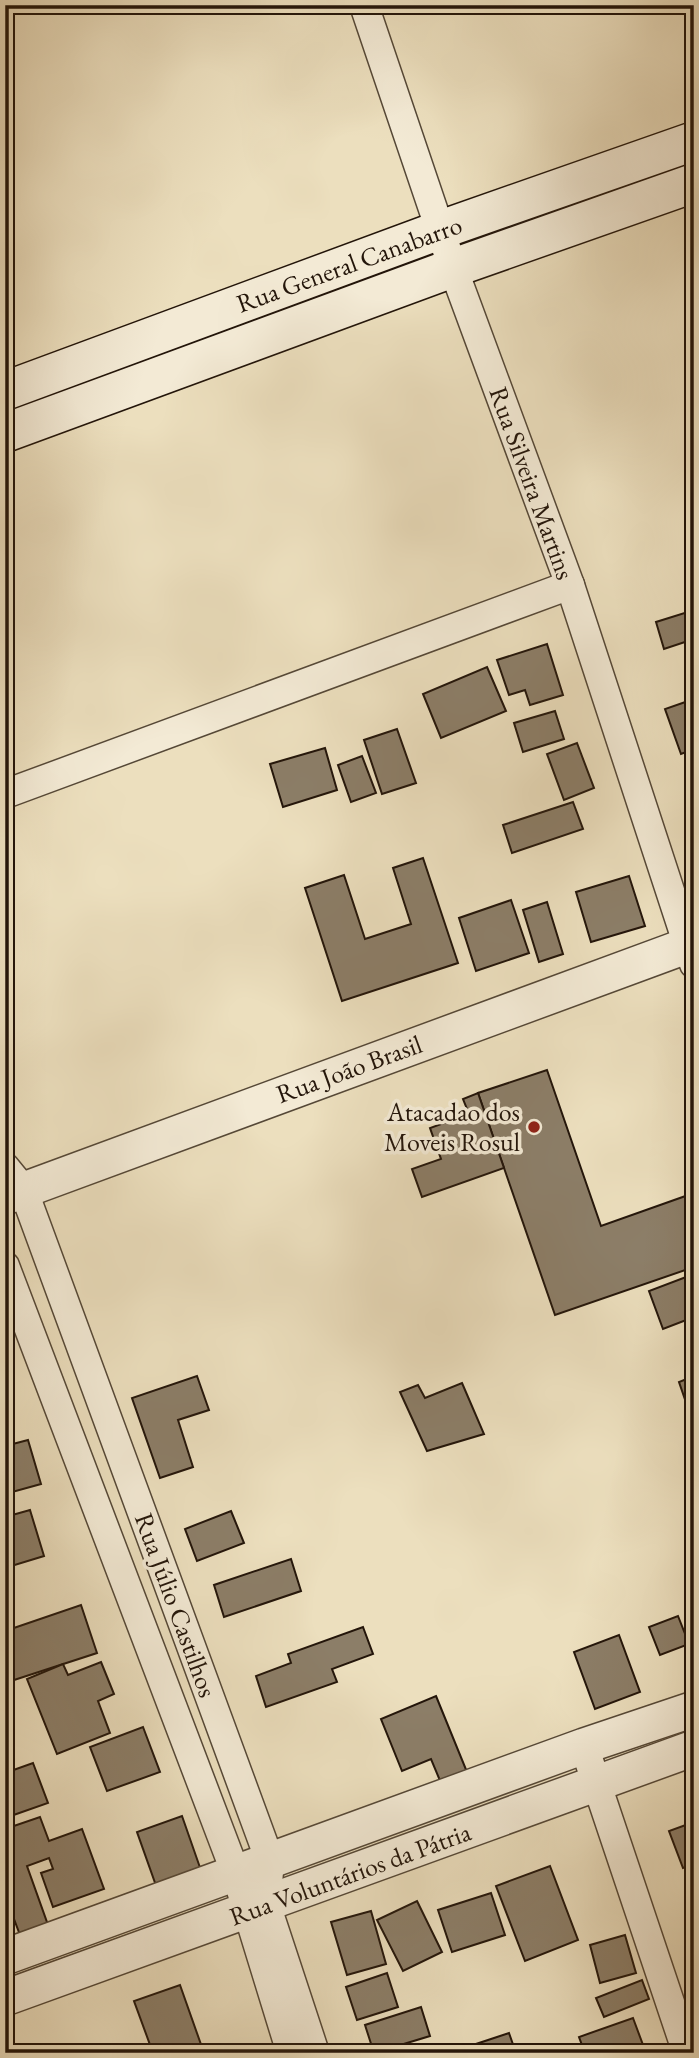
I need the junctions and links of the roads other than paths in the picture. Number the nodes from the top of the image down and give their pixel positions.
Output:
1 (364, 5) edge
2 (686, 144) edge
3 (692, 184) edge
4 (440, 230) junction
5 (453, 268) junction
6 (210, 316) junction
7 (226, 352) junction
8 (5, 391) edge
9 (9, 421) edge
10 (570, 585) junction
11 (5, 794) edge
12 (692, 951) edge
13 (11, 1184) edge
14 (5, 1266) edge
15 (694, 1709) edge
16 (584, 1746) junction
17 (694, 1748) edge
18 (597, 1783) junction
19 (270, 1861) junction
20 (236, 1874) junction
21 (257, 1907) junction
22 (5, 1957) edge
23 (5, 1998) edge
24 (290, 2053) edge
25 (315, 2053) edge
26 (687, 2053) edge

1 - 4 street, Rua Silveira Martins
2 - 3 main road
2 - 4 main road, Rua General Canabarro
3 - 5 main road, Rua General Canabarro
4 - 5 street, Rua Silveira Martins
4 - 6 main road, Rua General Canabarro
5 - 7 main road, Rua General Canabarro
5 - 10 street, Rua Silveira Martins
6 - 7 main road
6 - 8 main road, Rua General Canabarro
7 - 9 main road, Rua General Canabarro
10 - 11 street
10 - 12 street, Rua Silveira Martins
12 - 13 street, Rua João Brasil
13 - 19 street, Rua Júlio Castilhos
14 - 20 street, Rua Júlio Castilhos
15 - 16 street, Rua Voluntários da Pátria
16 - 18 street
16 - 19 street, Rua Voluntários da Pátria
17 - 18 street, Rua Voluntários da Pátria
18 - 21 street, Rua Voluntários da Pátria
18 - 26 street
19 - 20 street, Rua Voluntários da Pátria
19 - 21 street, Rua Júlio Castilhos
20 - 21 street, Rua Júlio Castilhos
20 - 22 street, Rua Voluntários da Pátria
21 - 23 street, Rua Voluntários da Pátria
21 - 24 street, Rua Júlio Castilhos
21 - 25 street, Rua Júlio Castilhos

